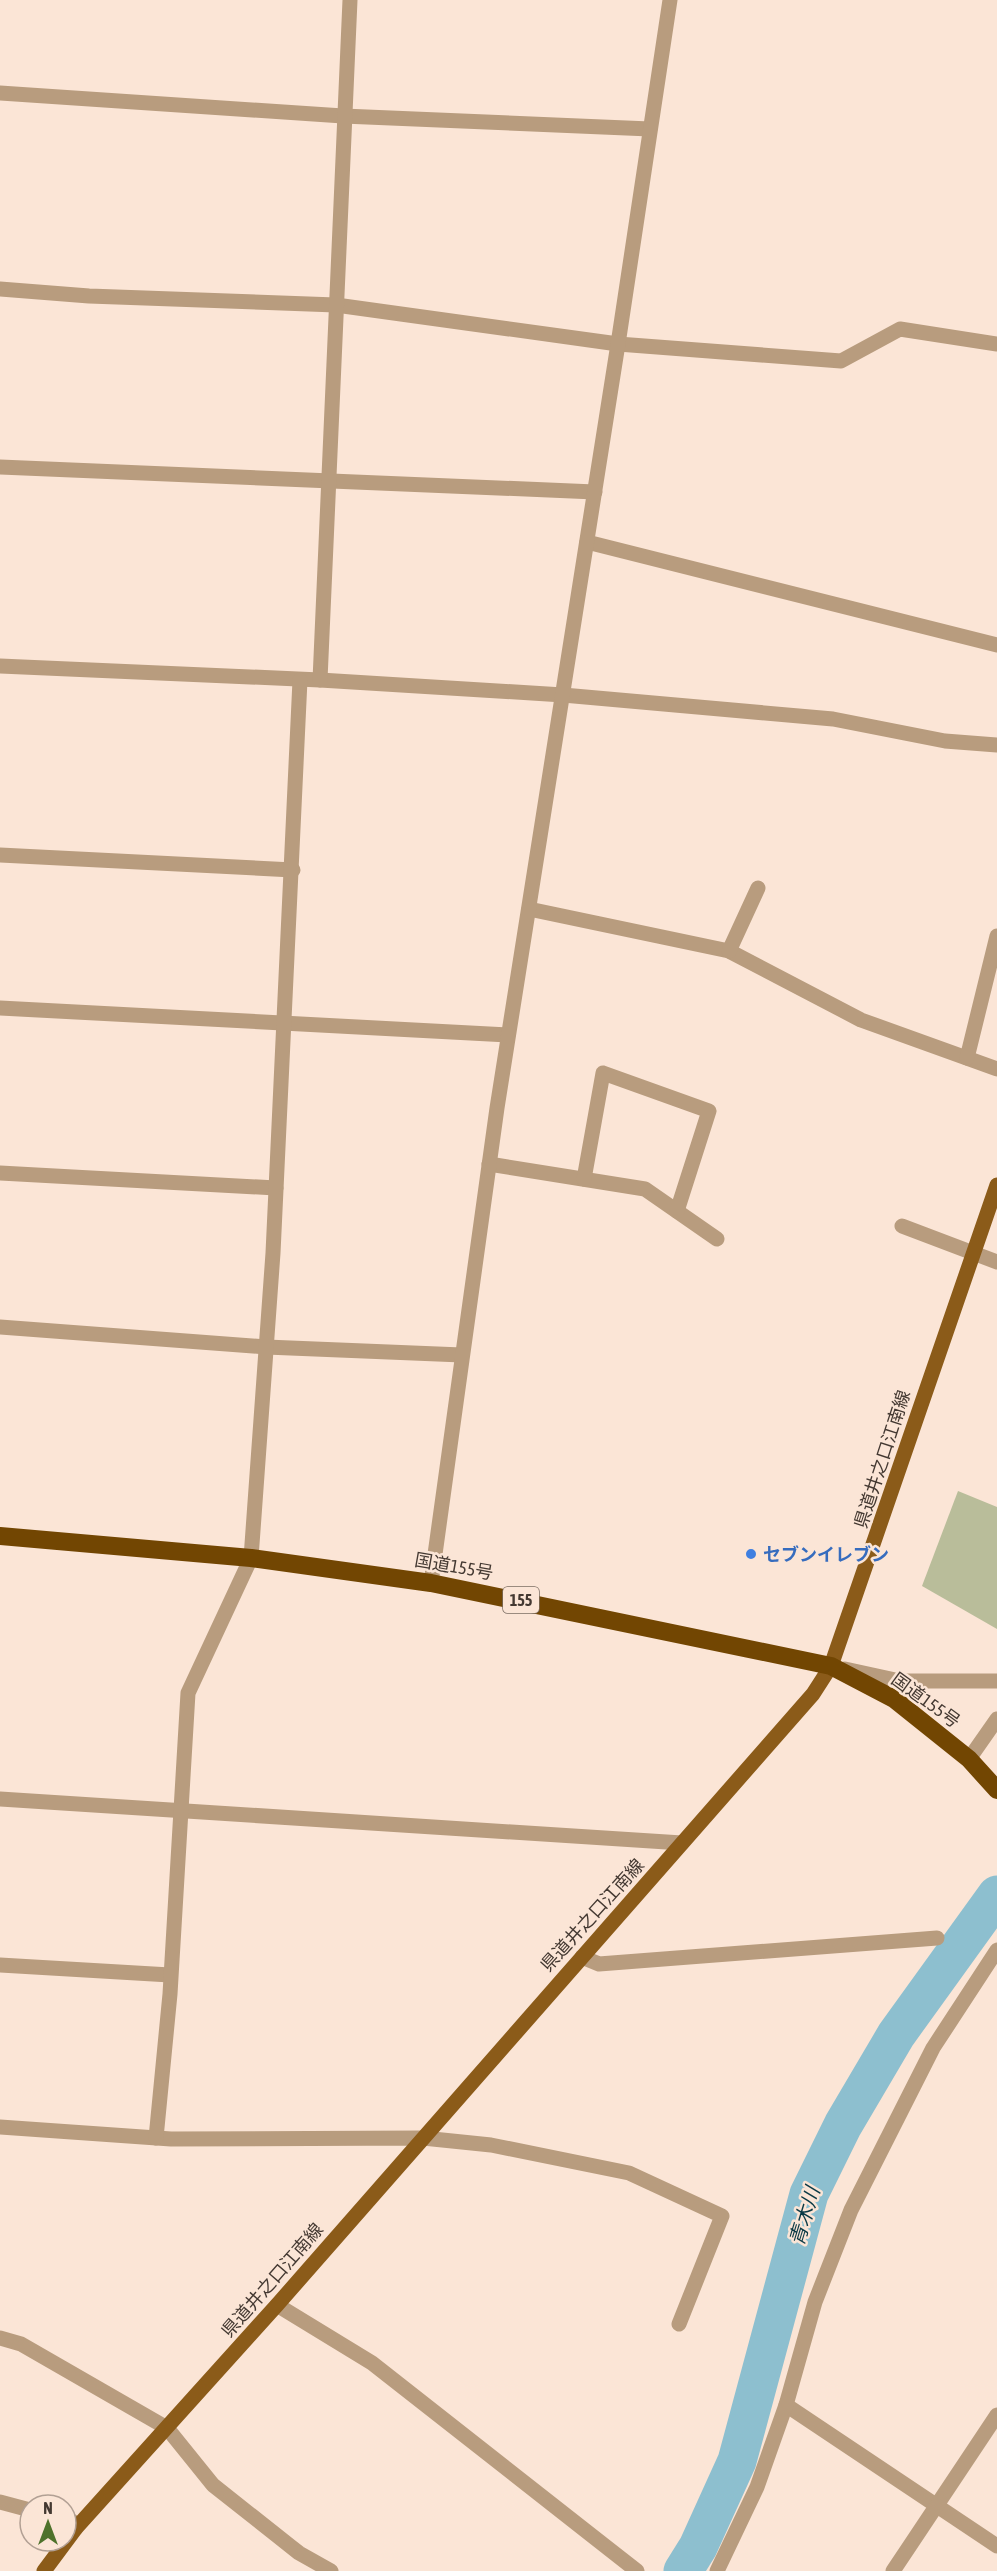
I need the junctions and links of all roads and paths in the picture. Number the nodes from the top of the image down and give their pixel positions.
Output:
1 (350, 0) edge
2 (670, 0) edge
3 (0, 93) edge
4 (344, 116) junction
5 (650, 129) junction
6 (0, 289) edge
7 (336, 305) junction
8 (618, 344) junction
9 (997, 344) edge
10 (0, 467) edge
11 (328, 481) junction
12 (595, 492) junction
13 (587, 543) junction
14 (997, 645) edge
15 (0, 666) edge
16 (300, 680) junction
17 (320, 680) junction
18 (563, 695) junction
19 (997, 745) edge
20 (0, 855) edge
21 (293, 870) junction
22 (758, 888) dead end
23 (529, 909) junction
24 (997, 936) edge
25 (729, 951) junction
26 (0, 1008) edge
27 (285, 1023) junction
28 (508, 1035) junction
29 (967, 1058) junction
30 (997, 1069) edge
31 (489, 1164) junction
32 (0, 1173) edge
33 (584, 1179) junction
34 (997, 1185) edge
35 (276, 1188) junction
36 (677, 1211) junction
37 (902, 1226) dead end
38 (717, 1239) dead end
39 (972, 1252) junction
40 (997, 1262) edge
41 (0, 1327) edge
42 (266, 1347) junction
43 (462, 1355) junction
44 (0, 1536) edge
45 (251, 1558) junction
46 (431, 1583) junction
47 (831, 1666) junction
48 (997, 1681) edge
49 (997, 1719) edge
50 (969, 1759) junction
51 (997, 1790) edge
52 (0, 1799) edge
53 (180, 1810) junction
54 (682, 1843) junction
55 (937, 1938) dead end
56 (997, 1950) edge
57 (582, 1957) junction
58 (0, 1965) edge
59 (170, 1975) junction
60 (0, 2127) edge
61 (156, 2138) junction
62 (423, 2138) junction
63 (277, 2305) junction
64 (679, 2324) dead end
65 (0, 2338) edge
66 (786, 2405) junction
67 (997, 2415) edge
68 (167, 2428) junction
69 (0, 2502) edge
70 (18, 2507) edge
71 (936, 2507) junction
72 (78, 2517) edge
73 (997, 2546) edge
74 (54, 2553) edge
75 (44, 2571) edge
76 (331, 2571) edge
77 (637, 2571) edge
78 (717, 2571) edge
79 (894, 2571) edge

1 - 4 street
2 - 5 street
3 - 4 street
4 - 5 street
4 - 7 street
5 - 8 street
6 - 7 street
7 - 8 street
7 - 11 street
8 - 9 street
8 - 12 street
10 - 11 street
11 - 12 street
11 - 17 street
12 - 13 street
13 - 14 street
13 - 18 street
15 - 16 street
16 - 17 street
16 - 21 street
17 - 18 street
18 - 19 street
18 - 23 street
20 - 21 street
21 - 27 street
22 - 25 street
23 - 25 street
23 - 28 street
24 - 29 street
25 - 29 street
26 - 27 street
27 - 28 street
27 - 35 street
28 - 31 street
29 - 30 street
31 - 33 street
31 - 43 street
32 - 35 street
33 - 36 street
33 - 36 street
34 - 39 main road, 県道井之口江南線
35 - 42 street
36 - 38 street
37 - 39 street
39 - 40 street
39 - 47 main road, 県道井之口江南線
41 - 42 street
42 - 43 street
42 - 45 street
43 - 46 street
44 - 45 highway, 国道155号 / 155
45 - 46 highway, 国道155号 / 155
45 - 53 street
46 - 47 highway, 国道155号 / 155
47 - 48 street
47 - 50 highway, 国道155号 / 155
47 - 54 main road, 県道井之口江南線
49 - 50 street
50 - 51 highway, 国道155号 / 155
52 - 53 street
53 - 54 street
53 - 59 street
54 - 57 main road, 県道井之口江南線
55 - 57 street
56 - 66 street
57 - 62 main road, 県道井之口江南線
58 - 59 street
59 - 61 street
60 - 61 street
61 - 62 street
62 - 63 main road, 県道井之口江南線
62 - 64 street
63 - 68 main road, 県道井之口江南線
63 - 77 street
65 - 68 street
66 - 71 street
66 - 78 street
67 - 71 street
68 - 72 main road, 県道井之口江南線
68 - 76 street
69 - 70 street
71 - 73 street
71 - 79 street
74 - 75 main road, 県道井之口江南線

